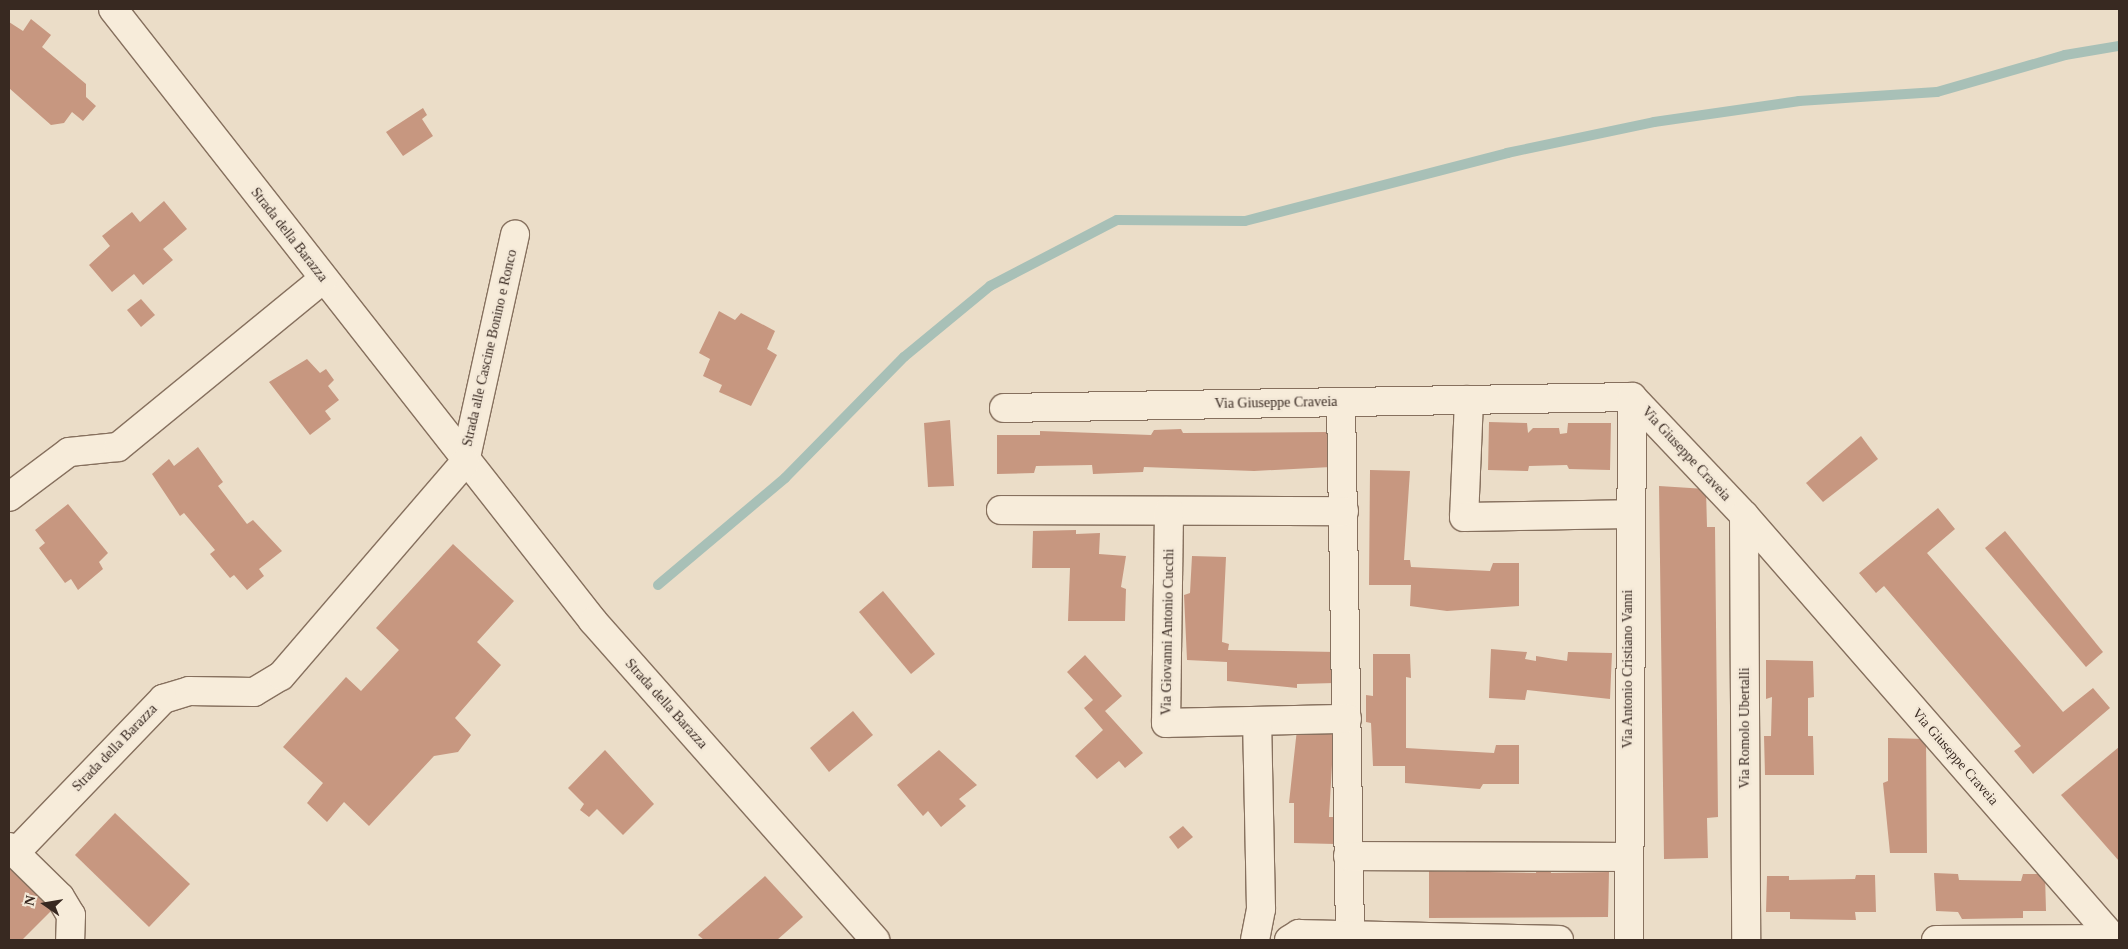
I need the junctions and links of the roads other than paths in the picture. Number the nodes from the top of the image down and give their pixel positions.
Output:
1 (113, 9) edge
2 (515, 234) dead end
3 (323, 279) junction
4 (1632, 397) junction
5 (1469, 400) junction
6 (1342, 402) junction
7 (1004, 408) dead end
8 (465, 462) junction
9 (9, 497) edge
10 (1001, 510) dead end
11 (1170, 510) junction
12 (1344, 512) junction
13 (1628, 514) junction
14 (1744, 515) junction
15 (1347, 719) junction
16 (1257, 721) junction
17 (12, 850) edge
18 (1348, 856) junction
19 (1628, 857) junction
20 (1350, 935) junction
21 (70, 940) edge
22 (875, 940) edge
23 (1255, 940) edge
24 (1289, 940) edge
25 (1559, 940) edge
26 (1629, 940) edge
27 (1746, 940) edge
28 (1936, 940) edge
29 (2116, 940) edge

1 - 3 street, Strada della Barazza
2 - 8 street, Strada alle Cascine Bonino e Ronco
3 - 8 street, Strada della Barazza
3 - 9 street
4 - 5 street, Via Giuseppe Craveia
4 - 13 street, Via Antonio Cristiano Vanni
4 - 14 street, Via Giuseppe Craveia
5 - 6 street, Via Giuseppe Craveia
5 - 13 street
6 - 7 street, Via Giuseppe Craveia
6 - 12 street
8 - 17 street, Strada della Barazza
8 - 22 street, Strada della Barazza
10 - 11 street
11 - 12 street
11 - 16 street, Via Giovanni Antonio Cucchi
12 - 15 street
13 - 19 street, Via Antonio Cristiano Vanni
14 - 27 street, Via Romolo Ubertalli
14 - 29 street, Via Giuseppe Craveia
15 - 16 street, Via Giovanni Antonio Cucchi
15 - 18 street
16 - 23 street
17 - 21 street
18 - 19 street
18 - 20 street
19 - 26 street, Via Antonio Cristiano Vanni
20 - 24 street
20 - 25 street
28 - 29 street

